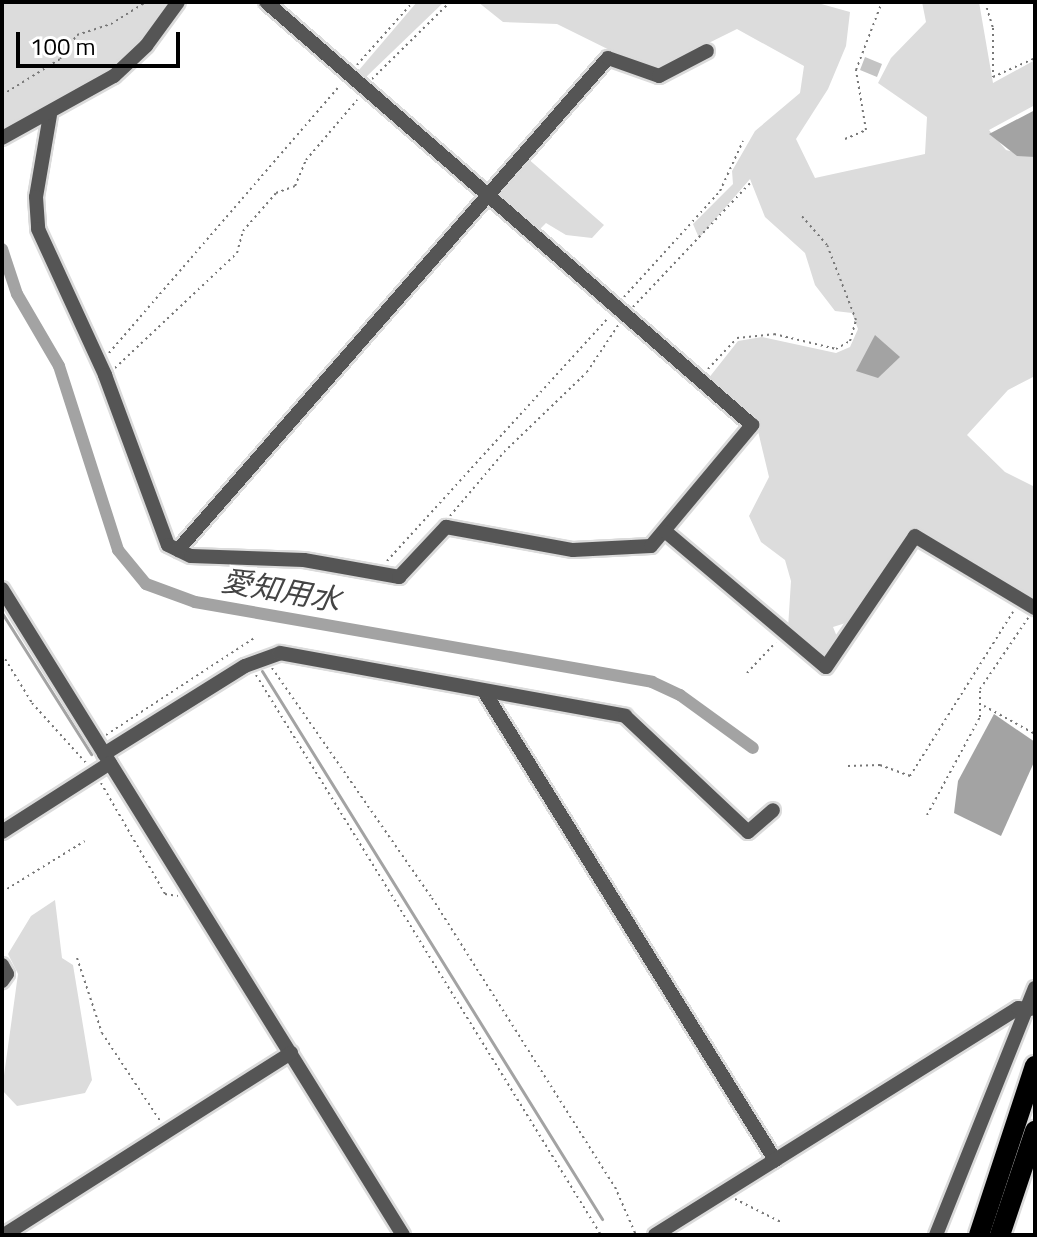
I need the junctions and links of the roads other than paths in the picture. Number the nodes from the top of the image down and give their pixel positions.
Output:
1 (178, 2) edge
2 (266, 2) edge
3 (707, 51) dead end
4 (50, 115) junction
5 (2, 138) edge
6 (487, 195) junction
7 (666, 532) junction
8 (178, 550) junction
9 (2, 589) edge
10 (1035, 608) edge
11 (485, 693) junction
12 (104, 753) junction
13 (773, 810) dead end
14 (2, 832) edge
15 (2, 965) edge
16 (2, 981) edge
17 (1035, 988) edge
18 (1030, 1009) junction
19 (291, 1053) junction
20 (1035, 1066) edge
21 (1035, 1131) edge
22 (775, 1160) junction
23 (395, 1232) edge
24 (4, 1235) edge
25 (655, 1235) edge
26 (936, 1235) edge
27 (979, 1235) edge
28 (1000, 1235) edge

1 - 4 street
2 - 6 street
3 - 6 street
4 - 5 street
4 - 8 street
6 - 7 street
6 - 8 street
7 - 8 street
7 - 10 street
9 - 12 street
11 - 12 street
11 - 13 street
11 - 22 street
12 - 14 street
12 - 19 street
15 - 16 street
17 - 18 street
18 - 22 street
18 - 26 street
19 - 23 street
19 - 24 street
20 - 27 highway
21 - 28 highway
22 - 25 street

